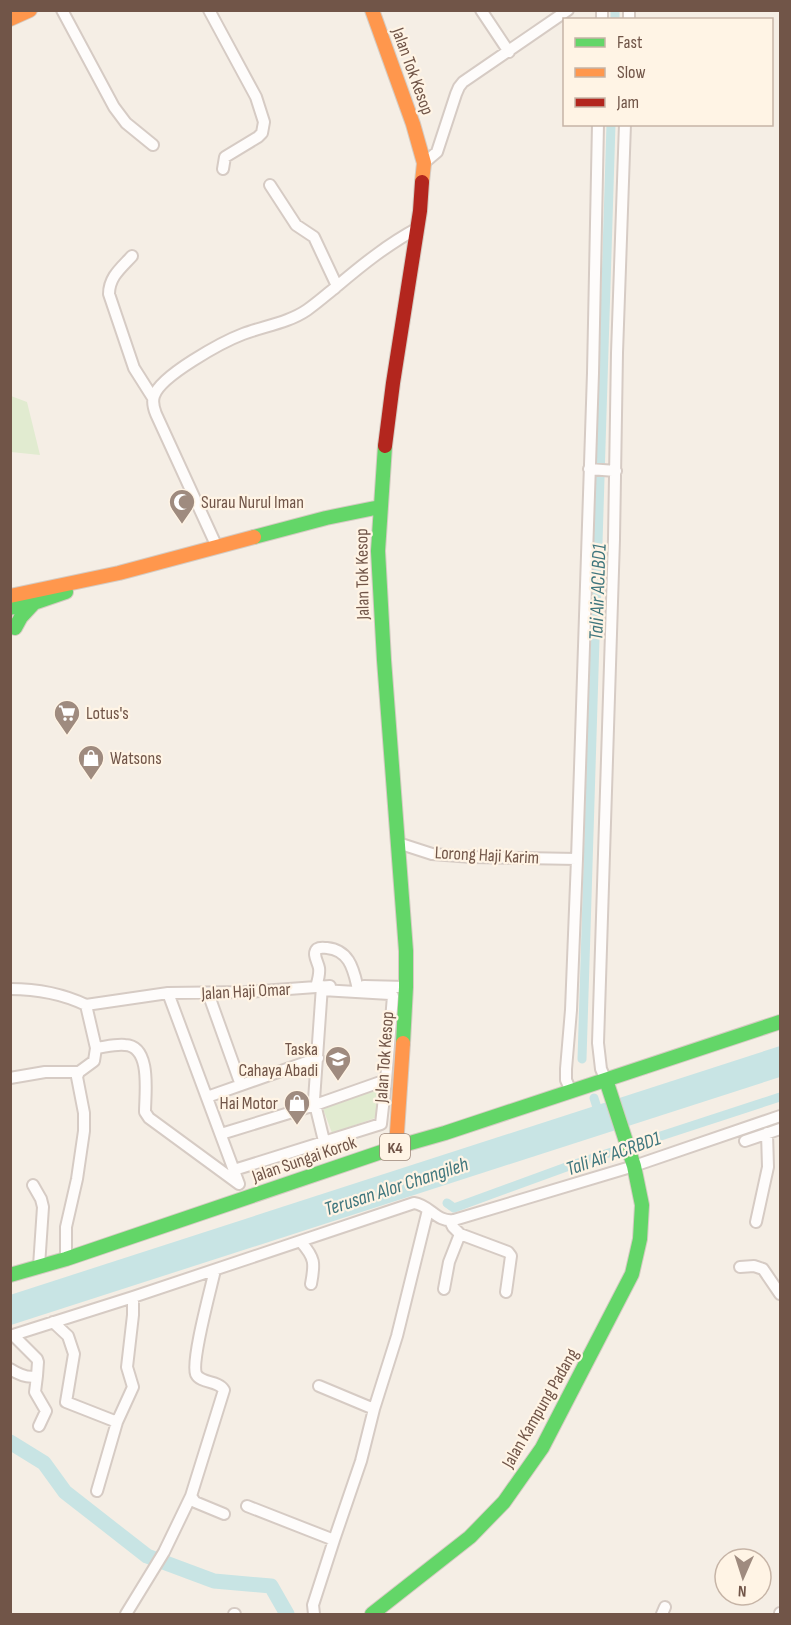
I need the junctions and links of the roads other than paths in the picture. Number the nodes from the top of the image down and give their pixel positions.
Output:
1 (30, 10) edge
2 (62, 10) edge
3 (209, 10) edge
4 (372, 10) edge
5 (481, 10) edge
6 (568, 10) edge
7 (10, 19) edge
8 (509, 52) junction
9 (598, 126) edge
10 (625, 126) edge
11 (153, 145) dead end
12 (424, 164) junction
13 (223, 169) dead end
14 (270, 185) dead end
15 (418, 228) junction
16 (132, 256) dead end
17 (337, 286) junction
18 (153, 398) junction
19 (603, 470) junction
20 (380, 507) junction
21 (217, 547) junction
22 (119, 573) junction
23 (10, 596) edge
24 (34, 603) junction
25 (10, 610) edge
26 (12, 627) edge
27 (398, 843) junction
28 (577, 859) junction
29 (357, 985) junction
30 (406, 987) junction
31 (320, 988) junction
32 (10, 989) edge
33 (168, 993) junction
34 (208, 993) junction
35 (86, 1005) junction
36 (780, 1022) edge
37 (96, 1048) junction
38 (318, 1058) junction
39 (79, 1072) junction
40 (10, 1078) edge
41 (386, 1080) junction
42 (607, 1084) junction
43 (241, 1085) junction
44 (571, 1091) junction
45 (207, 1097) junction
46 (315, 1105) junction
47 (780, 1116) edge
48 (780, 1129) edge
49 (767, 1133) junction
50 (221, 1134) junction
51 (324, 1141) junction
52 (745, 1141) dead end
53 (396, 1147) junction
54 (633, 1161) junction
55 (234, 1170) junction
56 (239, 1184) junction
57 (33, 1185) dead end
58 (244, 1199) junction
59 (428, 1210) junction
60 (450, 1221) junction
61 (756, 1222) dead end
62 (460, 1234) junction
63 (301, 1242) junction
64 (66, 1258) junction
65 (39, 1266) junction
66 (740, 1267) dead end
67 (215, 1270) junction
68 (10, 1275) edge
69 (311, 1284) dead end
70 (444, 1289) dead end
71 (506, 1292) dead end
72 (780, 1294) edge
73 (133, 1297) junction
74 (53, 1322) junction
75 (12, 1335) edge
76 (10, 1369) edge
77 (37, 1376) junction
78 (319, 1386) dead end
79 (374, 1409) junction
80 (117, 1422) junction
81 (39, 1426) dead end
82 (97, 1491) dead end
83 (191, 1496) junction
84 (247, 1506) dead end
85 (224, 1514) dead end
86 (334, 1540) junction
87 (126, 1614) edge
88 (314, 1614) edge
89 (372, 1614) edge

1 - 7 street
2 - 11 street
3 - 13 street
4 - 12 street, Jalan Tok Kesop
5 - 8 street
6 - 8 street
8 - 12 street
9 - 19 street
10 - 19 street
12 - 15 street, Jalan Tok Kesop
14 - 17 street
15 - 17 street
15 - 20 street, Jalan Tok Kesop
16 - 18 street
17 - 18 street
18 - 21 street
19 - 28 street
19 - 42 street
20 - 21 street
20 - 27 street, Jalan Tok Kesop
21 - 22 street
22 - 23 street
22 - 24 street
24 - 25 street
24 - 26 street
25 - 26 street
27 - 28 street, Lorong Haji Karim
27 - 30 street, Jalan Tok Kesop
28 - 44 street
29 - 30 street, Jalan Haji Omar
29 - 31 street, Jalan Haji Omar
29 - 31 street
30 - 53 street, Jalan Tok Kesop
31 - 34 street, Jalan Haji Omar
31 - 38 street
31 - 41 street
32 - 35 street
33 - 34 street, Jalan Haji Omar
33 - 35 street, Jalan Haji Omar
33 - 45 street
34 - 43 street
35 - 37 street
36 - 42 street, Jalan Sungai Korok / K4
37 - 39 street
37 - 56 street
38 - 43 street
38 - 46 street
39 - 40 street
39 - 64 street
41 - 46 street
41 - 51 street
42 - 44 street, Jalan Sungai Korok / K4
42 - 54 street, Jalan Kampung Padang
43 - 45 street
44 - 53 street, Jalan Sungai Korok / K4
45 - 50 street
46 - 50 street
46 - 51 street
47 - 54 street
48 - 49 street
49 - 52 street
49 - 61 street
50 - 55 street
51 - 55 street
53 - 58 street, Jalan Sungai Korok / K4
54 - 60 street
54 - 89 street, Jalan Kampung Padang
55 - 56 street
56 - 58 street
57 - 65 street
58 - 64 street, Jalan Sungai Korok / K4
59 - 60 street
59 - 63 street
59 - 79 street
60 - 62 street
62 - 70 street
62 - 71 street
63 - 67 street
63 - 69 street
64 - 65 street, Jalan Sungai Korok / K4
65 - 68 street, Jalan Sungai Korok / K4
66 - 72 street
67 - 73 street
67 - 83 street
73 - 74 street
73 - 80 street
74 - 75 street
74 - 80 street
75 - 77 street
76 - 77 street
77 - 81 street
78 - 79 street
79 - 86 street
80 - 82 street
83 - 85 street
83 - 87 street
84 - 86 street
86 - 88 street

